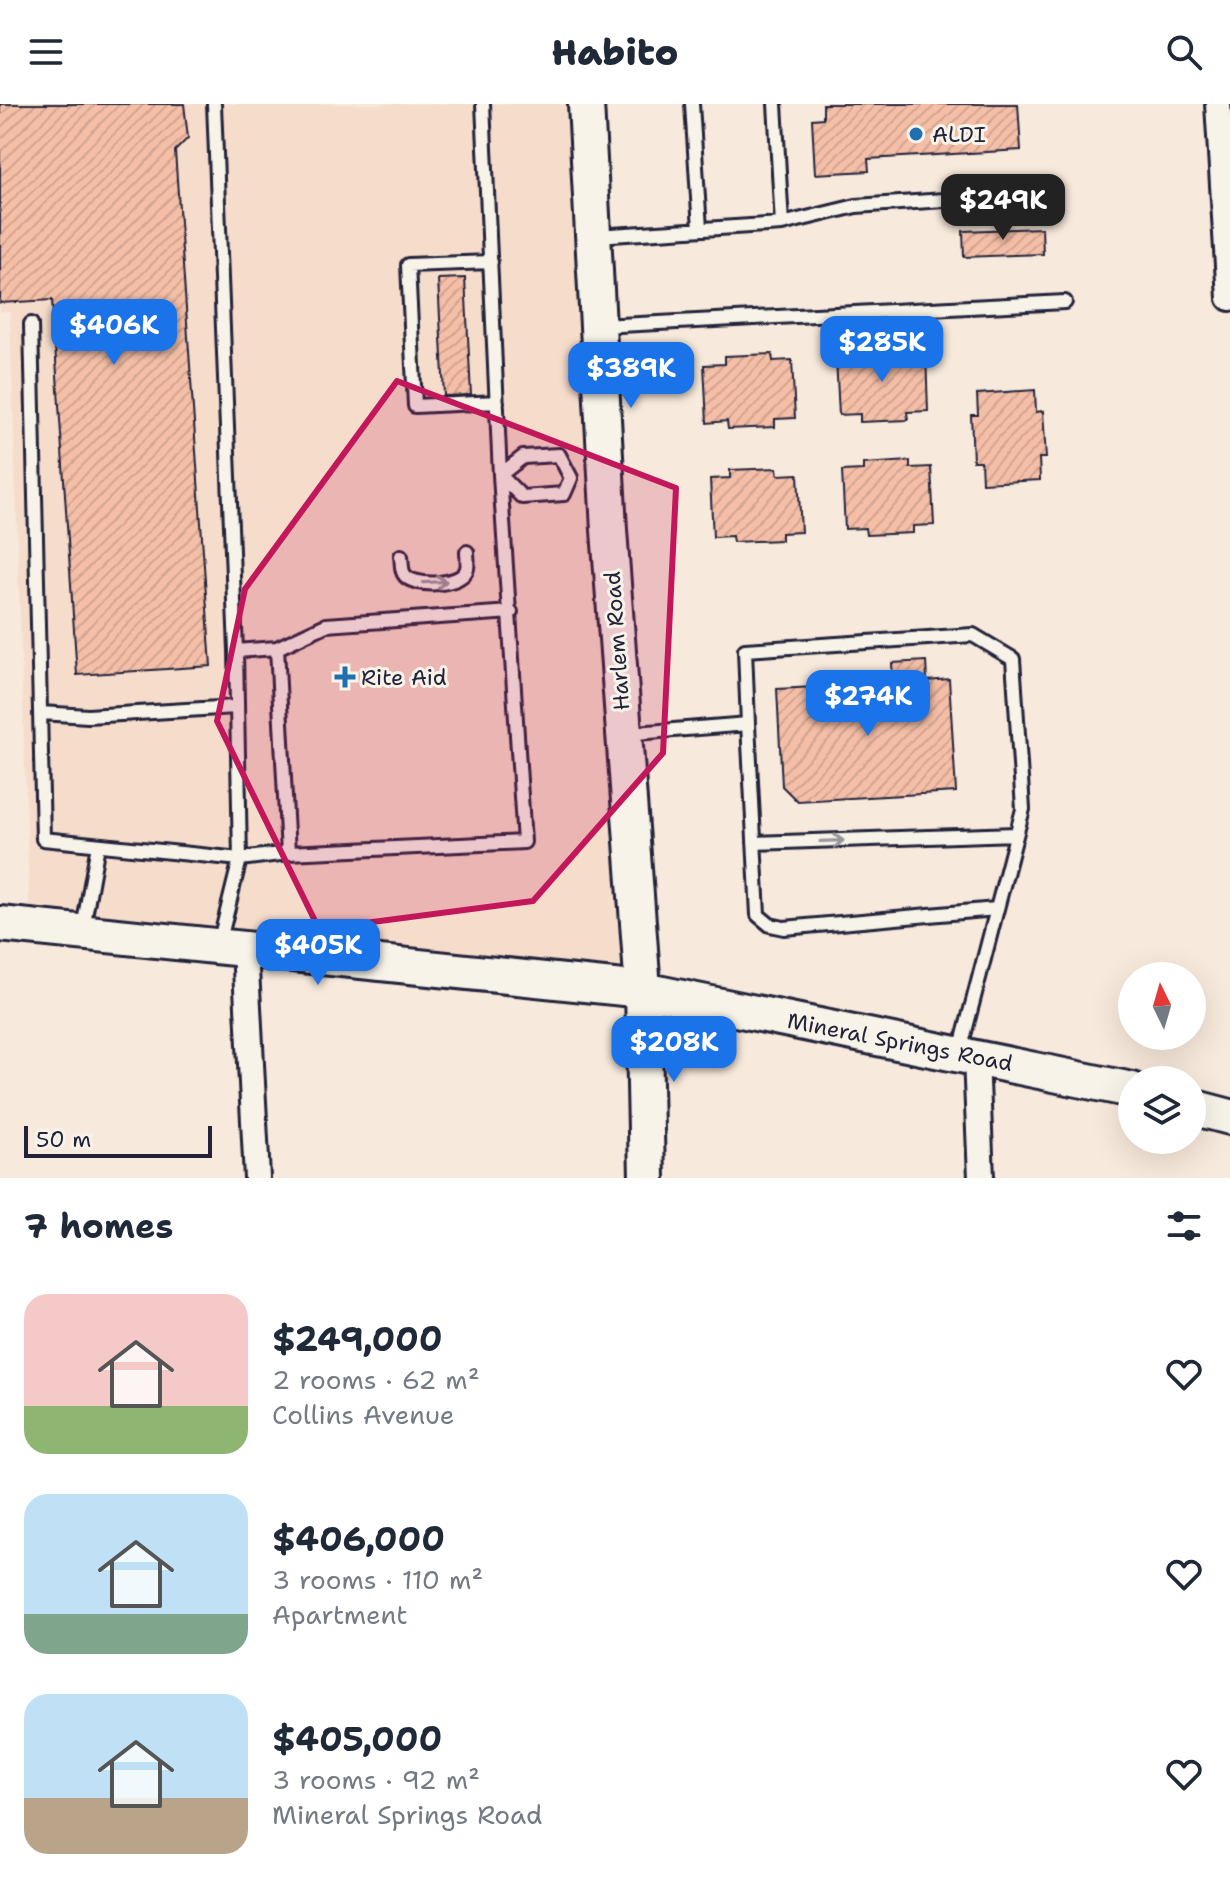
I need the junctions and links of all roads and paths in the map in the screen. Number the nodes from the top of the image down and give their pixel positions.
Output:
1 (214, 104) edge
2 (483, 104) edge
3 (586, 104) edge
4 (692, 104) edge
5 (775, 104) edge
6 (1218, 104) edge
7 (1018, 195) dead end
8 (782, 224) junction
9 (700, 229) junction
10 (593, 236) junction
11 (491, 262) junction
12 (1230, 298) edge
13 (1065, 302) dead end
14 (31, 324) dead end
15 (598, 327) junction
16 (497, 402) junction
17 (500, 475) junction
18 (589, 477) junction
19 (467, 552) dead end
20 (401, 556) dead end
21 (511, 612) junction
22 (277, 648) junction
23 (236, 651) junction
24 (235, 707) junction
25 (41, 713) junction
26 (748, 724) junction
27 (624, 734) junction
28 (1016, 834) junction
29 (754, 843) junction
30 (98, 845) junction
31 (288, 853) junction
32 (240, 859) junction
33 (996, 909) junction
34 (0, 924) edge
35 (82, 933) junction
36 (232, 949) junction
37 (643, 990) junction
38 (968, 1056) junction
39 (1118, 1087) edge
40 (1206, 1111) edge
41 (1230, 1117) edge
42 (257, 1178) edge
43 (647, 1178) edge
44 (981, 1178) edge

1 - 23 lane
2 - 11 lane
3 - 10 street, Harlem Road
4 - 9 lane
5 - 8 lane
6 - 12 street
7 - 8 lane
8 - 9 lane
9 - 10 lane
10 - 15 street, Harlem Road
11 - 16 lane
11 - 16 lane
13 - 15 lane
14 - 25 lane
15 - 18 street, Harlem Road
16 - 17 lane
17 - 18 lane
17 - 18 lane
17 - 21 lane
18 - 27 street, Harlem Road
20 -> 19 lane
21 - 22 lane
21 - 31 lane
22 - 23 lane
22 - 31 lane
23 - 24 lane
24 - 25 lane
24 - 32 lane
25 - 30 lane
26 - 27 lane
26 - 28 lane
26 - 29 lane
27 - 37 street, Harlem Road
29 -> 28 lane
28 - 33 lane
29 - 33 lane
30 - 32 lane
30 - 35 lane
31 - 32 lane
32 - 36 lane
33 - 38 lane
34 - 35 street, Mineral Springs Road
35 - 36 street, Mineral Springs Road
36 - 37 street, Mineral Springs Road
36 - 42 street
37 - 38 street, Mineral Springs Road
37 - 43 street, Harlem Road
38 - 39 street, Mineral Springs Road
38 - 44 street
40 - 41 street

